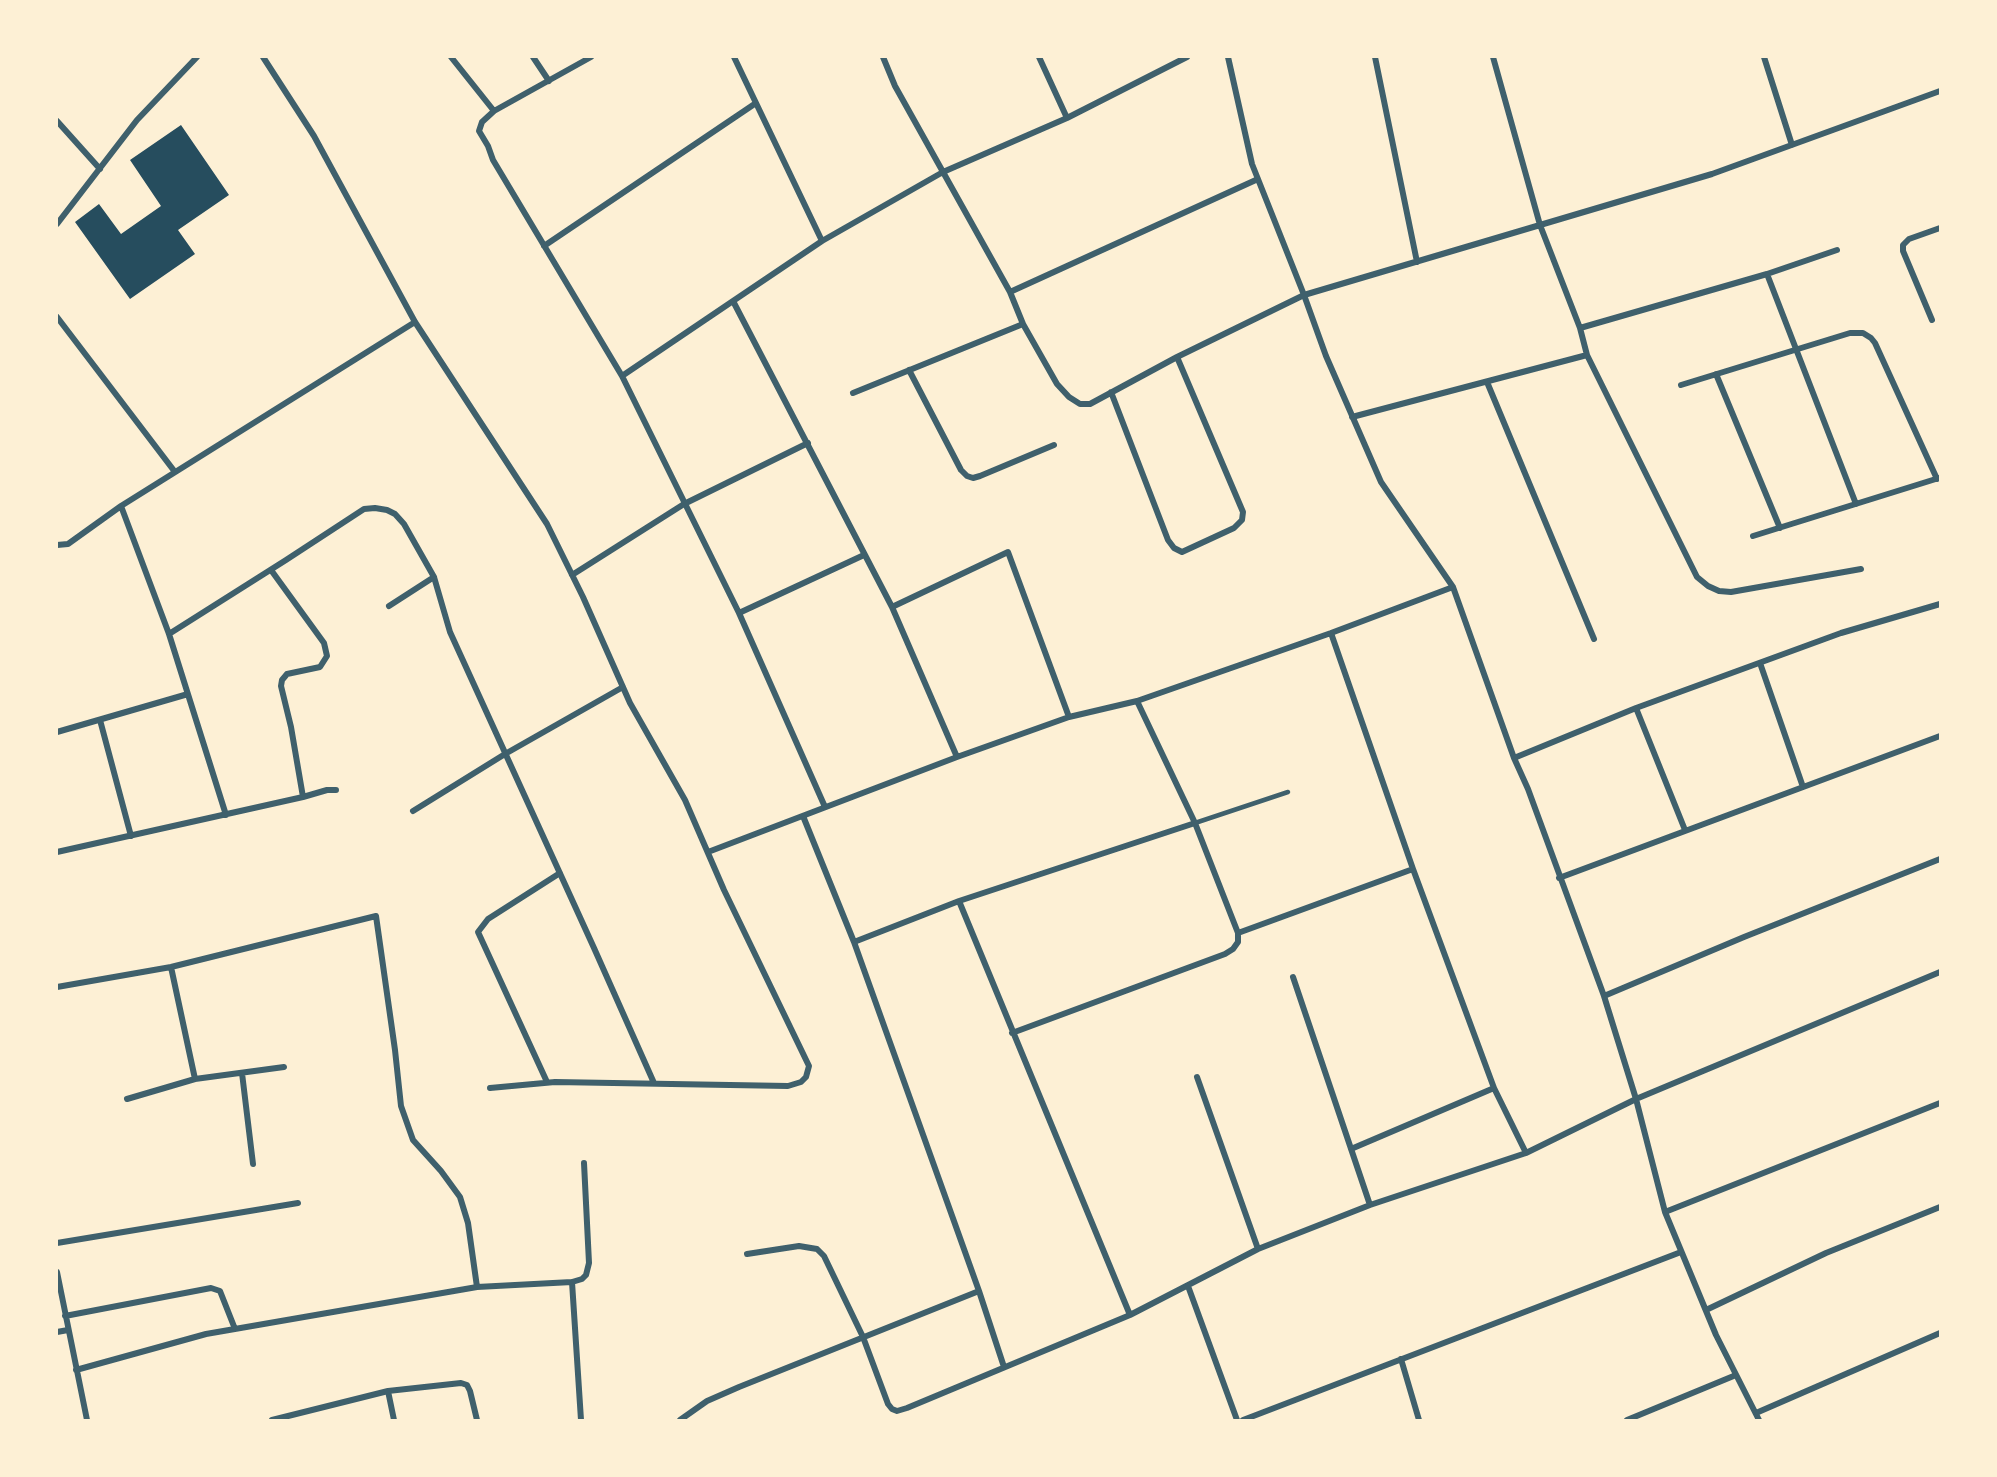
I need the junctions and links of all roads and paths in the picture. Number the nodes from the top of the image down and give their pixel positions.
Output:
1 (197, 57) edge
2 (263, 57) edge
3 (451, 57) edge
4 (532, 57) edge
5 (591, 57) edge
6 (734, 57) edge
7 (883, 57) edge
8 (1039, 57) edge
9 (1187, 57) edge
10 (1228, 57) edge
11 (1376, 57) edge
12 (1493, 57) edge
13 (1764, 57) edge
14 (549, 81) junction
15 (1940, 91) edge
16 (756, 103) junction
17 (495, 111) junction
18 (1067, 118) junction
19 (57, 121) edge
20 (1792, 145) junction
21 (100, 169) junction
22 (943, 172) junction
23 (1258, 179) junction
24 (57, 224) edge
25 (1540, 225) junction
26 (1940, 228) edge
27 (822, 241) junction
28 (544, 246) junction
29 (1837, 250) dead end
30 (1418, 262) junction
31 (1767, 274) junction
32 (1010, 292) junction
33 (1304, 295) junction
34 (733, 301) junction
35 (57, 317) edge
36 (1932, 321) dead end
37 (414, 322) junction
38 (1023, 324) junction
39 (1580, 328) junction
40 (1796, 349) junction
41 (1587, 355) junction
42 (1177, 357) junction
43 (909, 370) junction
44 (1716, 374) junction
45 (621, 376) junction
46 (1486, 382) junction
47 (1681, 385) dead end
48 (1111, 392) junction
49 (853, 393) dead end
50 (1352, 417) junction
51 (808, 443) junction
52 (1054, 446) dead end
53 (175, 472) junction
54 (1938, 479) edge
55 (684, 504) junction
56 (1856, 504) junction
57 (121, 506) junction
58 (1780, 528) junction
59 (1753, 536) dead end
60 (57, 545) edge
61 (864, 555) junction
62 (1861, 569) dead end
63 (271, 570) junction
64 (572, 575) junction
65 (434, 577) junction
66 (1453, 587) junction
67 (1940, 604) edge
68 (389, 606) dead end
69 (892, 607) junction
70 (739, 613) junction
71 (1330, 633) junction
72 (169, 634) junction
73 (1594, 639) dead end
74 (1760, 663) junction
75 (623, 687) junction
76 (188, 694) junction
77 (1137, 701) junction
78 (1636, 708) junction
79 (1069, 717) junction
80 (100, 720) junction
81 (57, 732) edge
82 (1940, 736) edge
83 (505, 754) junction
84 (957, 757) junction
85 (1515, 758) junction
86 (1803, 786) junction
87 (336, 790) dead end
88 (1288, 792) dead end
89 (303, 797) junction
90 (825, 807) junction
91 (413, 811) dead end
92 (226, 815) junction
93 (802, 816) junction
94 (1195, 823) junction
95 (1685, 830) junction
96 (131, 836) junction
97 (57, 852) edge
98 (708, 852) junction
99 (1940, 859) edge
100 (1413, 869) junction
101 (560, 873) junction
102 (1559, 878) junction
103 (959, 901) junction
104 (1238, 933) junction
105 (854, 942) junction
106 (171, 967) junction
107 (1940, 972) edge
108 (1293, 977) dead end
109 (57, 987) edge
110 (1604, 996) junction
111 (1012, 1033) junction
112 (284, 1067) dead end
113 (242, 1073) junction
114 (1197, 1077) dead end
115 (195, 1079) junction
116 (547, 1082) junction
117 (654, 1083) junction
118 (490, 1088) dead end
119 (1494, 1088) junction
120 (127, 1099) dead end
121 (1636, 1099) junction
122 (1940, 1103) edge
123 (1351, 1149) junction
124 (1526, 1153) junction
125 (584, 1163) dead end
126 (253, 1164) dead end
127 (298, 1203) dead end
128 (1370, 1205) junction
129 (1940, 1207) edge
130 (1665, 1212) junction
131 (57, 1243) edge
132 (1258, 1249) junction
133 (1682, 1252) junction
134 (747, 1254) dead end
135 (57, 1272) edge
136 (572, 1282) junction
137 (1188, 1286) junction
138 (477, 1287) junction
139 (979, 1291) junction
140 (1706, 1310) junction
141 (1130, 1315) junction
142 (65, 1316) junction
143 (235, 1329) junction
144 (68, 1330) junction
145 (57, 1332) edge
146 (1940, 1333) edge
147 (863, 1337) junction
148 (1401, 1359) junction
149 (1004, 1367) junction
150 (76, 1370) junction
151 (1736, 1375) junction
152 (388, 1391) junction
153 (1756, 1413) junction
154 (87, 1420) edge
155 (272, 1420) edge
156 (394, 1420) edge
157 (477, 1420) edge
158 (581, 1420) edge
159 (680, 1420) edge
160 (1237, 1420) edge
161 (1244, 1420) edge
162 (1419, 1420) edge
163 (1627, 1420) edge
164 (1759, 1420) edge

1 - 21 street
2 - 37 street
3 - 17 street
4 - 14 street
5 - 14 street
6 - 16 street
7 - 22 street
8 - 18 street
9 - 18 street
10 - 23 street
11 - 30 street
12 - 25 street
13 - 20 street
14 - 17 street
15 - 20 street
16 - 27 street
16 - 28 street
17 - 28 street
18 - 22 street
19 - 21 street
20 - 25 street
21 - 24 street
22 - 27 street
22 - 32 street
23 - 32 street
23 - 33 street
25 - 30 street
25 - 39 street
26 - 36 street
27 - 34 street
28 - 45 street
29 - 31 street
30 - 33 street
31 - 39 street
31 - 40 street
32 - 38 street
33 - 42 street
33 - 50 street
34 - 45 street
34 - 51 street
35 - 53 street
37 - 53 street
37 - 64 street
38 - 43 street
38 - 48 street
39 - 41 street
40 - 44 street
40 - 54 street
40 - 56 street
41 - 46 street
41 - 62 street
42 - 48 street
42 - 48 street
43 - 49 street
43 - 52 street
44 - 47 street
44 - 58 street
45 - 55 street
46 - 50 street
46 - 73 street
50 - 66 street
51 - 55 street
51 - 61 street
53 - 57 street
54 - 56 street
55 - 64 street
55 - 70 street
56 - 58 street
57 - 60 street
57 - 72 street
58 - 59 street
61 - 69 street
61 - 70 street
63 - 65 street
63 - 72 street
63 - 89 street
64 - 75 street
65 - 68 street
65 - 83 street
66 - 71 street
66 - 85 street
67 - 74 street
69 - 79 street
69 - 84 street
70 - 90 street
71 - 77 street
71 - 100 street
72 - 76 street
74 - 78 street
74 - 86 street
75 - 83 street
75 - 98 street
76 - 80 street
76 - 92 street
77 - 79 street
77 - 94 street
78 - 85 street
78 - 95 street
79 - 84 street
80 - 81 street
80 - 96 street
82 - 86 street
83 - 91 street
83 - 101 street
84 - 90 street
85 - 102 street
86 - 95 street
87 - 89 street
88 - 94 lane
89 - 92 street
90 - 93 street
92 - 96 street
93 - 98 street
93 - 105 street
94 - 103 street
94 - 104 street
95 - 102 street
96 - 97 street
98 - 117 street
99 - 110 street
100 - 104 street
100 - 119 street
101 - 116 street
101 - 117 street
102 - 110 street
103 - 105 street
103 - 111 street
104 - 111 street
105 - 139 street
106 - 109 street
106 - 115 street
106 - 138 street
107 - 121 street
108 - 123 street
110 - 121 street
111 - 141 street
112 - 113 street
113 - 115 street
113 - 126 street
114 - 132 street
115 - 120 street
116 - 117 street
116 - 118 street
119 - 123 street
119 - 124 street
121 - 124 street
121 - 130 street
122 - 130 street
123 - 128 street
124 - 128 street
125 - 136 street
127 - 131 street
128 - 132 street
129 - 140 street
130 - 133 street
132 - 137 street
133 - 140 street
133 - 148 street
134 - 147 street
135 - 142 street
136 - 138 street
136 - 158 street
137 - 141 street
137 - 160 street
138 - 143 street
139 - 147 street
139 - 149 street
140 - 151 street
141 - 149 street
142 - 143 street
142 - 144 street
143 - 150 street
144 - 145 street
144 - 150 street
146 - 153 street
147 - 149 street
147 - 159 street
148 - 161 street
148 - 162 street
150 - 154 street
151 - 153 street
151 - 163 street
152 - 155 street
152 - 156 street
152 - 157 street
153 - 164 street

